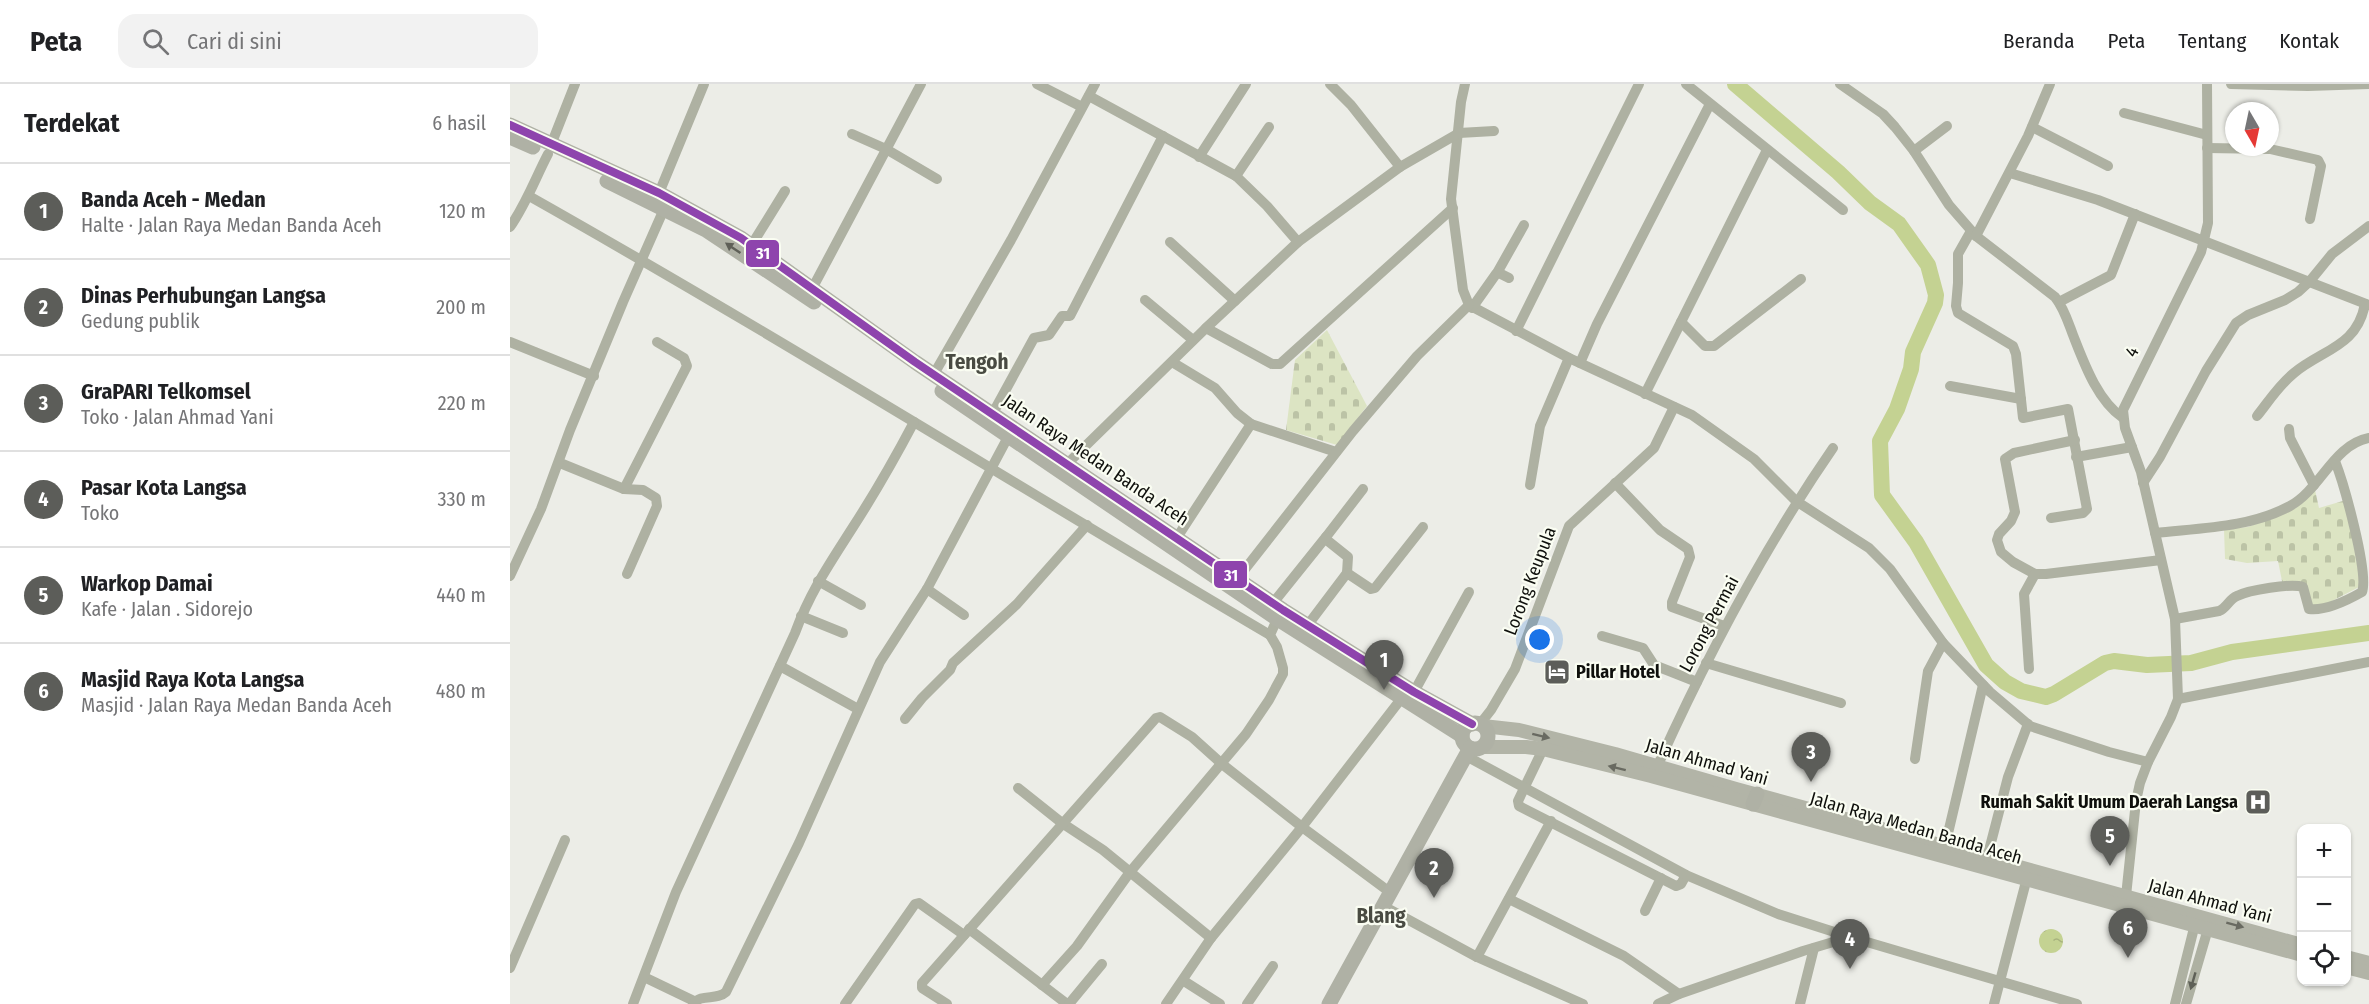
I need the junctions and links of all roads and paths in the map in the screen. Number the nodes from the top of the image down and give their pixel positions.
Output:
1 (575, 84) edge
2 (704, 84) edge
3 (921, 84) edge
4 (1037, 84) edge
5 (1095, 84) edge
6 (1246, 84) edge
7 (1330, 84) edge
8 (1465, 84) edge
9 (1639, 84) edge
10 (1686, 84) edge
11 (1840, 84) edge
12 (2050, 84) edge
13 (2207, 84) edge
14 (2231, 84) edge
15 (2345, 84) edge
16 (2369, 84) edge
17 (1089, 96) junction
18 (1710, 104) junction
19 (1082, 107) junction
20 (2124, 113) dead end
21 (510, 126) edge
22 (1947, 126) dead end
23 (1269, 127) dead end
24 (2032, 127) junction
25 (1494, 131) dead end
26 (1459, 132) junction
27 (852, 134) dead end
28 (2207, 135) junction
29 (1163, 136) junction
30 (510, 137) edge
31 (2207, 148) junction
32 (549, 149) junction
33 (886, 149) junction
34 (1767, 150) junction
35 (1914, 151) junction
36 (1198, 157) junction
37 (2108, 166) dead end
38 (1400, 167) junction
39 (2010, 173) junction
40 (1236, 176) junction
41 (937, 179) dead end
42 (640, 191) junction
43 (785, 191) dead end
44 (659, 193) junction
45 (529, 196) junction
46 (1453, 208) junction
47 (664, 209) junction
48 (1843, 210) dead end
49 (2135, 214) junction
50 (2310, 219) dead end
51 (1524, 225) dead end
52 (2369, 226) edge
53 (510, 227) edge
54 (1974, 233) junction
55 (2205, 240) junction
56 (1170, 242) dead end
57 (1298, 242) junction
58 (752, 246) junction
59 (641, 260) junction
60 (1497, 273) junction
61 (1509, 278) dead end
62 (1801, 279) dead end
63 (2310, 281) junction
64 (812, 289) junction
65 (1145, 300) dead end
66 (1235, 301) junction
67 (2059, 302) junction
68 (2367, 304) edge
69 (1470, 307) junction
70 (1681, 322) junction
71 (1206, 328) junction
72 (1516, 331) junction
73 (1193, 340) junction
74 (510, 342) edge
75 (657, 342) dead end
76 (1569, 358) junction
77 (1172, 362) junction
78 (1580, 363) junction
79 (913, 366) junction
80 (934, 374) junction
81 (594, 376) junction
82 (1950, 386) dead end
83 (1645, 394) junction
84 (2020, 399) junction
85 (1674, 407) junction
86 (993, 413) junction
87 (2257, 416) dead end
88 (2123, 418) junction
89 (914, 422) junction
90 (1251, 424) junction
91 (2289, 429) dead end
92 (1008, 437) junction
93 (2369, 438) edge
94 (2075, 440) junction
95 (2132, 447) junction
96 (1833, 448) dead end
97 (1336, 452) junction
98 (2076, 457) junction
99 (2335, 461) junction
100 (560, 463) junction
101 (1067, 464) junction
102 (990, 467) junction
103 (1615, 483) junction
104 (2143, 483) junction
105 (1530, 485) dead end
106 (2314, 485) junction
107 (624, 489) junction
108 (1363, 489) dead end
109 (1796, 501) junction
110 (2051, 518) dead end
111 (1087, 525) junction
112 (1423, 527) dead end
113 (2155, 533) junction
114 (1326, 537) junction
115 (1176, 539) junction
116 (2162, 560) junction
117 (1347, 573) junction
118 (627, 574) dead end
119 (2035, 574) junction
120 (510, 576) edge
121 (1238, 579) junction
122 (818, 581) junction
123 (927, 589) junction
124 (1469, 592) dead end
125 (861, 605) dead end
126 (1277, 610) junction
127 (964, 615) dead end
128 (801, 616) junction
129 (2175, 619) junction
130 (1307, 626) junction
131 (1724, 626) junction
132 (843, 633) dead end
133 (1270, 635) junction
134 (1602, 636) dead end
135 (1943, 643) junction
136 (2369, 662) edge
137 (1706, 663) junction
138 (780, 666) junction
139 (2029, 669) dead end
140 (1697, 682) junction
141 (1983, 685) junction
142 (1407, 696) junction
143 (2178, 699) junction
144 (1841, 703) dead end
145 (858, 709) junction
146 (905, 719) dead end
147 (2028, 724) junction
148 (1473, 737) junction
149 (1543, 749) junction
150 (1915, 759) dead end
151 (2148, 762) junction
152 (1222, 764) junction
153 (1657, 767) junction
154 (1524, 787) junction
155 (1018, 788) dead end
156 (1755, 799) junction
157 (1551, 821) junction
158 (1062, 823) junction
159 (1302, 827) junction
160 (565, 840) dead end
161 (1945, 846) junction
162 (1987, 858) junction
163 (1130, 872) junction
164 (2027, 874) junction
165 (1686, 875) junction
166 (1661, 879) junction
167 (2126, 896) junction
168 (1387, 899) junction
169 (1509, 899) junction
170 (1645, 911) dead end
171 (2202, 923) junction
172 (967, 932) junction
173 (1850, 937) junction
174 (1212, 938) junction
175 (2297, 944) edge
176 (1814, 948) junction
177 (2297, 954) edge
178 (1477, 957) junction
179 (2351, 958) edge
180 (1102, 963) dead end
181 (2369, 963) edge
182 (1273, 966) dead end
183 (510, 968) edge
184 (2351, 968) edge
185 (2369, 973) edge
186 (644, 977) junction
187 (1184, 981) junction
188 (2000, 982) junction
189 (1042, 986) junction
190 (1679, 994) junction
191 (693, 1003) edge
192 (633, 1004) edge
193 (845, 1004) edge
194 (947, 1004) edge
195 (1068, 1004) edge
196 (1166, 1004) edge
197 (1220, 1004) edge
198 (1247, 1004) edge
199 (1329, 1004) edge
200 (1583, 1004) edge
201 (1658, 1004) edge
202 (1800, 1004) edge
203 (1994, 1004) edge
204 (2077, 1004) edge
205 (2175, 1004) edge
206 (2186, 1004) edge

1 - 32 street
2 - 44 street
3 - 33 street
4 - 19 street
5 - 17 street
6 - 36 street
7 - 38 street
8 - 26 street
9 - 72 street
10 - 18 street
11 - 35 street
12 - 24 street
13 - 28 street, 4
14 - 15 street
15 - 16 street
17 - 19 street
17 - 29 street
18 - 34 street
18 - 78 street
19 - 80 street
20 - 28 street
21 - 32 highway, Jalan Raya Medan Banda Aceh
22 - 35 street
23 - 40 street
24 - 37 street
24 - 39 street
25 - 26 street
26 - 38 street
26 - 46 street
27 - 33 street
28 - 31 street, 4
29 - 36 street
29 - 86 street
30 - 32 highway, Jalan Raya Medan Banda Aceh
31 - 50 street
31 - 55 street, 4
32 - 42 highway, Jalan Raya Medan Banda Aceh
32 - 45 street
33 - 41 street
33 - 64 street
34 - 48 street
34 - 70 street
35 - 54 street
36 - 40 street
38 - 57 street
39 - 49 street
39 - 54 street
40 - 57 street
42 - 44 highway, Jalan Raya Medan Banda Aceh
42 - 47 highway, Jalan Raya Medan Banda Aceh
43 - 58 street
44 - 58 highway, Jalan Raya Medan Banda Aceh
45 - 53 street
45 - 59 street
46 - 69 street
46 - 71 street
47 - 59 street
79 -> 47 highway, Jalan Raya Medan Banda Aceh
49 - 55 street
49 - 67 street
51 - 60 street
52 - 63 street
54 - 67 street
54 - 84 street
55 - 63 street
55 - 88 street, 4
56 - 66 street
57 - 66 street
58 - 64 highway, Jalan Raya Medan Banda Aceh
59 - 81 street
59 - 89 street
60 - 61 street
60 - 69 street
62 - 70 street
63 - 68 street
63 - 104 street
64 - 79 highway, Jalan Raya Medan Banda Aceh
65 - 73 street
66 - 71 street
67 - 88 street
68 - 87 street
69 - 72 street
69 - 97 street
70 - 83 street
71 - 73 street
72 - 76 street
73 - 77 street
74 - 81 street
75 - 107 street
76 - 78 street
76 - 105 street
77 - 90 street
77 - 101 street
78 - 83 street
79 - 80 highway, Jalan Raya Medan Banda Aceh
79 - 92 highway, Jalan Raya Medan Banda Aceh
80 - 86 highway, Jalan Raya Medan Banda Aceh
81 - 100 street
82 - 84 street
83 - 85 street
84 - 94 street
85 - 103 street, Lorong Keupula
85 - 109 street
86 - 101 highway, Jalan Raya Medan Banda Aceh
88 - 95 street
89 - 102 street
89 - 122 street
90 - 97 street
90 - 115 street
91 - 106 street
92 - 102 street
92 - 126 highway, Jalan Raya Medan Banda Aceh
93 - 99 street
94 - 98 street
94 - 119 street
95 - 98 street
95 - 104 street
96 - 109 street, Lorong Permai
97 - 121 street
98 - 110 street
99 - 106 street
99 - 129 street
100 - 107 street
100 - 120 street
101 - 115 highway, Jalan Raya Medan Banda Aceh
102 - 111 street
102 - 123 street
103 - 131 street
103 - 148 street, Lorong Keupula
104 - 113 street
106 - 113 street
107 - 118 street
108 - 114 street
109 - 131 street, Lorong Permai
109 - 135 street
111 - 133 street
111 - 146 street
112 - 117 street
113 - 116 street
114 - 117 street
114 - 126 street
115 - 121 highway, Jalan Raya Medan Banda Aceh
116 - 119 street
116 - 129 street
117 - 130 street
119 - 139 street
121 - 126 highway, Jalan Raya Medan Banda Aceh
122 - 125 street
122 - 128 street
123 - 127 street
123 - 145 street
124 - 142 street
126 - 130 highway, Jalan Raya Medan Banda Aceh
126 - 133 street
126 - 142 highway, Jalan Raya Medan Banda Aceh
128 - 132 street
128 - 138 street
129 - 143 street
130 - 142 highway, Jalan Raya Medan Banda Aceh
131 - 137 street, Lorong Permai
133 - 152 street
134 - 140 street
135 - 141 street
135 - 150 street
136 - 143 street
137 - 140 street, Lorong Permai
137 - 144 street
138 - 145 street
138 - 186 street
140 - 153 street, Lorong Permai
141 - 147 street
141 - 161 street
142 - 148 highway, Jalan Raya Medan Banda Aceh
142 - 159 street
143 - 151 street
145 - 191 street
147 - 151 street
147 - 162 street
148 - 149 main road, Jalan Raya Medan Banda Aceh
148 -> 153 main road, Jalan Ahmad Yani
148 - 154 street
148 - 168 highway
149 - 154 street
156 -> 149 main road, Jalan Raya Medan Banda Aceh
151 - 167 street
152 - 158 street
152 - 159 street
152 - 163 street
153 - 156 main road, Jalan Ahmad Yani
154 - 157 street
154 - 165 street
155 - 158 street
156 - 161 main road, Jalan Ahmad Yani
156 - 164 main road, Jalan Raya Medan Banda Aceh
157 - 166 street
157 - 169 street
158 - 163 street
158 - 172 street
159 - 168 street
159 - 174 street
160 - 183 street
161 - 162 main road, Jalan Ahmad Yani
162 - 164 main road, Jalan Ahmad Yani
163 - 174 street
163 - 189 street
164 - 167 main road, Jalan Ahmad Yani
164 - 171 main road, Jalan Raya Medan Banda Aceh
164 - 188 street
165 - 166 street
165 - 173 street
166 - 170 street
167 - 171 main road, Jalan Ahmad Yani
168 - 178 street
168 - 199 highway
169 - 178 street
169 - 190 street
171 -> 175 main road, Jalan Ahmad Yani
171 - 177 main road, Jalan Raya Medan Banda Aceh
171 - 205 street
171 -> 206 street
172 - 189 street
172 - 193 street
172 - 194 street
173 - 176 street
173 - 188 street
174 - 187 street
176 - 190 street
176 - 202 street
178 - 200 street
179 - 181 main road
180 - 195 street
182 - 198 street
184 - 185 main road
186 - 191 street
186 - 192 street
187 - 196 street
187 - 197 street
188 - 203 street
188 - 204 street
189 - 195 street
190 - 201 street

